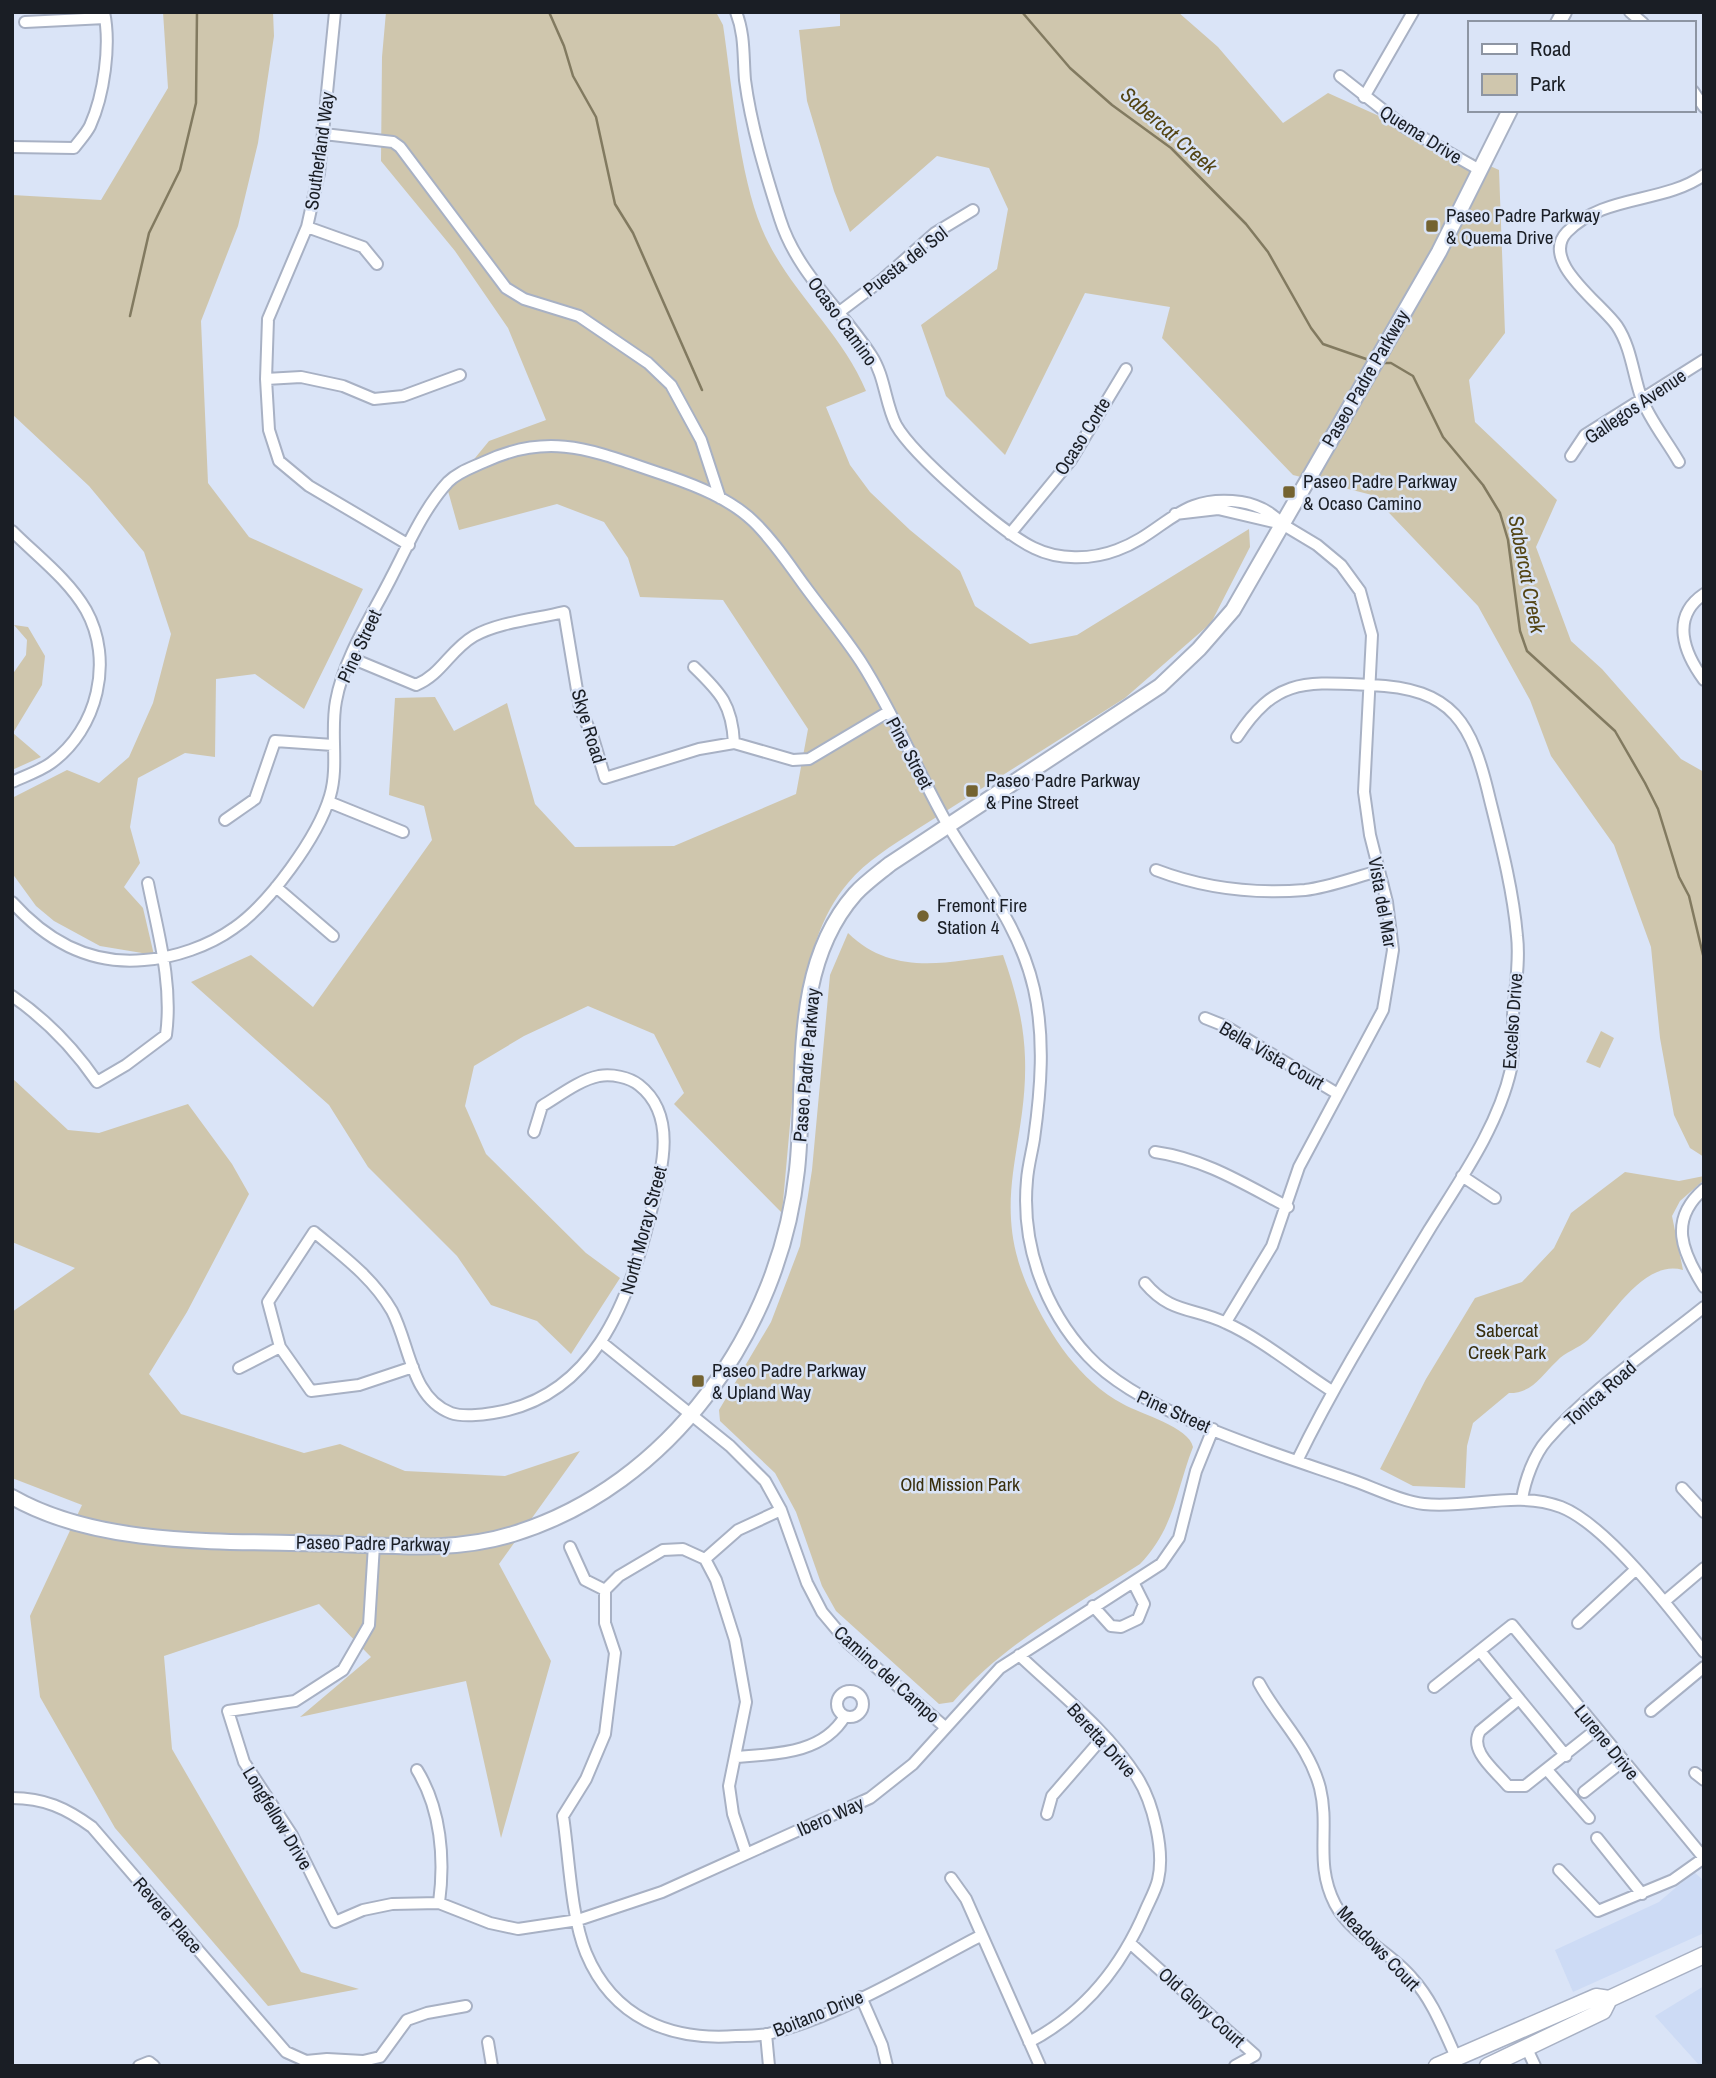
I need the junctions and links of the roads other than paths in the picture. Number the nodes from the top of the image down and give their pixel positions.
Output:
1 (335, 12) edge
2 (736, 12) edge
3 (1412, 12) edge
4 (105, 15) edge
5 (25, 22) dead end
6 (1340, 76) dead end
7 (1364, 97) junction
8 (1509, 112) edge
9 (324, 134) junction
10 (12, 147) edge
11 (1478, 169) junction
12 (1704, 175) edge
13 (973, 210) dead end
14 (307, 227) junction
15 (377, 264) dead end
16 (838, 313) junction
17 (1704, 360) edge
18 (1125, 369) dead end
19 (460, 375) dead end
20 (266, 379) junction
21 (1642, 400) junction
22 (1571, 456) dead end
23 (1679, 462) dead end
24 (720, 498) junction
25 (1282, 524) junction
26 (1010, 534) junction
27 (14, 537) edge
28 (409, 545) junction
29 (1704, 594) edge
30 (351, 658) junction
31 (694, 667) dead end
32 (1704, 680) edge
33 (1370, 684) junction
34 (888, 712) junction
35 (1237, 737) dead end
36 (734, 743) junction
37 (333, 745) junction
38 (12, 782) edge
39 (329, 802) junction
40 (225, 820) dead end
41 (949, 827) junction
42 (403, 832) dead end
43 (1156, 870) dead end
44 (1379, 871) junction
45 (148, 883) dead end
46 (276, 887) junction
47 (13, 905) edge
48 (332, 936) dead end
49 (164, 959) junction
50 (12, 996) edge
51 (1205, 1017) dead end
52 (1338, 1094) junction
53 (534, 1132) dead end
54 (1155, 1152) dead end
55 (1462, 1176) junction
56 (1704, 1189) edge
57 (1496, 1198) dead end
58 (1288, 1207) junction
59 (1145, 1283) dead end
60 (1704, 1287) edge
61 (1704, 1307) edge
62 (1226, 1322) junction
63 (601, 1342) junction
64 (280, 1347) junction
65 (413, 1367) junction
66 (239, 1368) dead end
67 (1332, 1391) junction
68 (692, 1416) junction
69 (1213, 1429) junction
70 (1297, 1461) junction
71 (1682, 1488) dead end
72 (12, 1497) edge
73 (1522, 1499) junction
74 (781, 1510) junction
75 (1704, 1512) edge
76 (374, 1545) junction
77 (570, 1547) dead end
78 (705, 1559) junction
79 (1704, 1568) edge
80 (1634, 1571) junction
81 (1133, 1582) junction
82 (605, 1590) junction
83 (1665, 1601) junction
84 (1093, 1606) junction
85 (1578, 1623) dead end
86 (1480, 1651) junction
87 (1704, 1652) edge
88 (1019, 1655) junction
89 (1704, 1667) edge
90 (1259, 1683) dead end
91 (1434, 1687) dead end
92 (1520, 1699) junction
93 (1651, 1711) dead end
94 (845, 1716) dead end
95 (945, 1727) junction
96 (1597, 1730) junction
97 (1104, 1735) junction
98 (1566, 1756) junction
99 (736, 1757) junction
100 (1623, 1761) junction
101 (417, 1770) dead end
102 (1548, 1772) junction
103 (1584, 1792) dead end
104 (12, 1798) edge
105 (1047, 1814) dead end
106 (1589, 1818) dead end
107 (1597, 1838) dead end
108 (746, 1853) junction
109 (1704, 1858) edge
110 (1559, 1870) dead end
111 (951, 1878) dead end
112 (1642, 1894) junction
113 (439, 1903) junction
114 (578, 1920) junction
115 (335, 1922) joint
116 (980, 1936) junction
117 (1131, 1944) junction
118 (1704, 1955) edge
119 (861, 1997) junction
120 (1609, 1999) junction
121 (466, 2006) dead end
122 (766, 2034) junction
123 (488, 2042) dead end
124 (1030, 2042) junction
125 (1527, 2049) junction
126 (1456, 2057) junction
127 (139, 2066) edge
128 (155, 2066) edge
129 (492, 2066) edge
130 (769, 2066) edge
131 (887, 2066) edge
132 (1040, 2066) edge
133 (1235, 2066) edge
134 (1437, 2066) edge
135 (1488, 2066) edge
136 (1535, 2066) edge

1 - 9 street, Southerland Way
2 - 16 street, Ocaso Camino
3 - 7 street
4 - 5 street
4 - 10 street
6 - 7 street, Quema Drive
7 - 11 street, Quema Drive
8 - 11 main road, Paseo Padre Parkway
9 - 14 street, Southerland Way
9 - 24 street
11 - 25 main road, Paseo Padre Parkway
12 - 21 street
13 - 16 street, Puesta del Sol
14 - 15 street
14 - 20 street, Southerland Way
16 - 26 street, Ocaso Camino
17 - 21 street, Gallegos Avenue
18 - 26 street, Ocaso Corte
19 - 20 street
20 - 28 street, Southerland Way
21 - 22 street, Gallegos Avenue
21 - 23 street
24 - 28 street, Pine Street
24 - 34 street, Pine Street
25 - 26 street, Ocaso Camino
25 - 33 street, Vista del Mar
25 - 41 main road, Paseo Padre Parkway
27 - 38 street
28 - 30 street, Pine Street
29 - 32 street
30 - 36 street, Skye Road
30 - 37 street, Pine Street
31 - 36 street
33 - 35 street, Excelso Drive
33 - 44 street, Vista del Mar
33 - 55 street, Excelso Drive
34 - 36 street, Skye Road
34 - 41 street, Pine Street
37 - 39 street, Pine Street
37 - 40 street
39 - 42 street
39 - 46 street, Pine Street
41 - 68 main road, Paseo Padre Parkway
41 - 69 street, Pine Street
43 - 44 street
44 - 52 street, Vista del Mar
45 - 49 street
46 - 48 street
46 - 49 street, Pine Street
47 - 49 street, Pine Street
49 - 50 street
51 - 52 street, Bella Vista Court
52 - 58 street, Vista del Mar
53 - 63 street, North Moray Street
54 - 58 street
55 - 57 street
55 - 67 street, Excelso Drive
56 - 60 street
58 - 62 street, Vista del Mar
59 - 62 street
61 - 73 street, Tonica Road
62 - 67 street
63 - 65 street, North Moray Street
63 - 68 street, Camino del Campo
64 - 65 street
64 - 65 street, North Moray Street
64 - 66 street
67 - 70 street, Excelso Drive
68 - 74 street, Camino del Campo
68 - 76 main road, Paseo Padre Parkway
69 - 70 street, Pine Street
69 - 81 street, Ibero Way
70 - 73 street, Pine Street
71 - 75 street
72 - 76 main road, Paseo Padre Parkway
73 - 80 street, Pine Street
74 - 78 street
74 - 95 street, Camino del Campo
76 - 115 street, Longfellow Drive
77 - 82 street
78 - 82 street
78 - 99 street
79 - 83 street
80 - 83 street, Pine Street
80 - 85 street
81 - 84 street, Ibero Way
81 - 84 street
82 - 114 street, Boitano Drive
83 - 87 street, Pine Street
84 - 88 street, Ibero Way
86 - 91 street
86 - 92 street
86 - 96 street, Lurene Drive
88 - 95 street, Ibero Way
88 - 97 street, Beretta Drive
89 - 93 street
90 - 126 street, Meadows Court
92 - 98 street
92 - 102 street
94 - 99 street
95 - 108 street, Ibero Way
96 - 98 street
96 - 100 street, Lurene Drive
97 - 105 street
97 - 117 street, Beretta Drive
98 - 102 street
99 - 108 street
100 - 103 street
100 - 109 street, Lurene Drive
101 - 113 street
102 - 106 street
104 - 121 street, Revere Place
107 - 112 street
108 - 114 street, Ibero Way
109 - 112 street
110 - 112 street
111 - 116 street
113 - 114 street, Ibero Way
113 - 115 street, Ibero Way
114 - 122 street, Boitano Drive
116 - 119 street, Boitano Drive
116 - 124 street
117 - 124 street, Beretta Drive
117 - 133 street, Old Glory Court
118 - 120 main road
119 - 122 street, Boitano Drive
119 - 131 street
120 - 125 main road
120 - 126 main road
122 - 130 street
123 - 129 street
124 - 132 street
125 - 135 main road
125 - 136 street
126 - 134 main road
127 - 128 street

